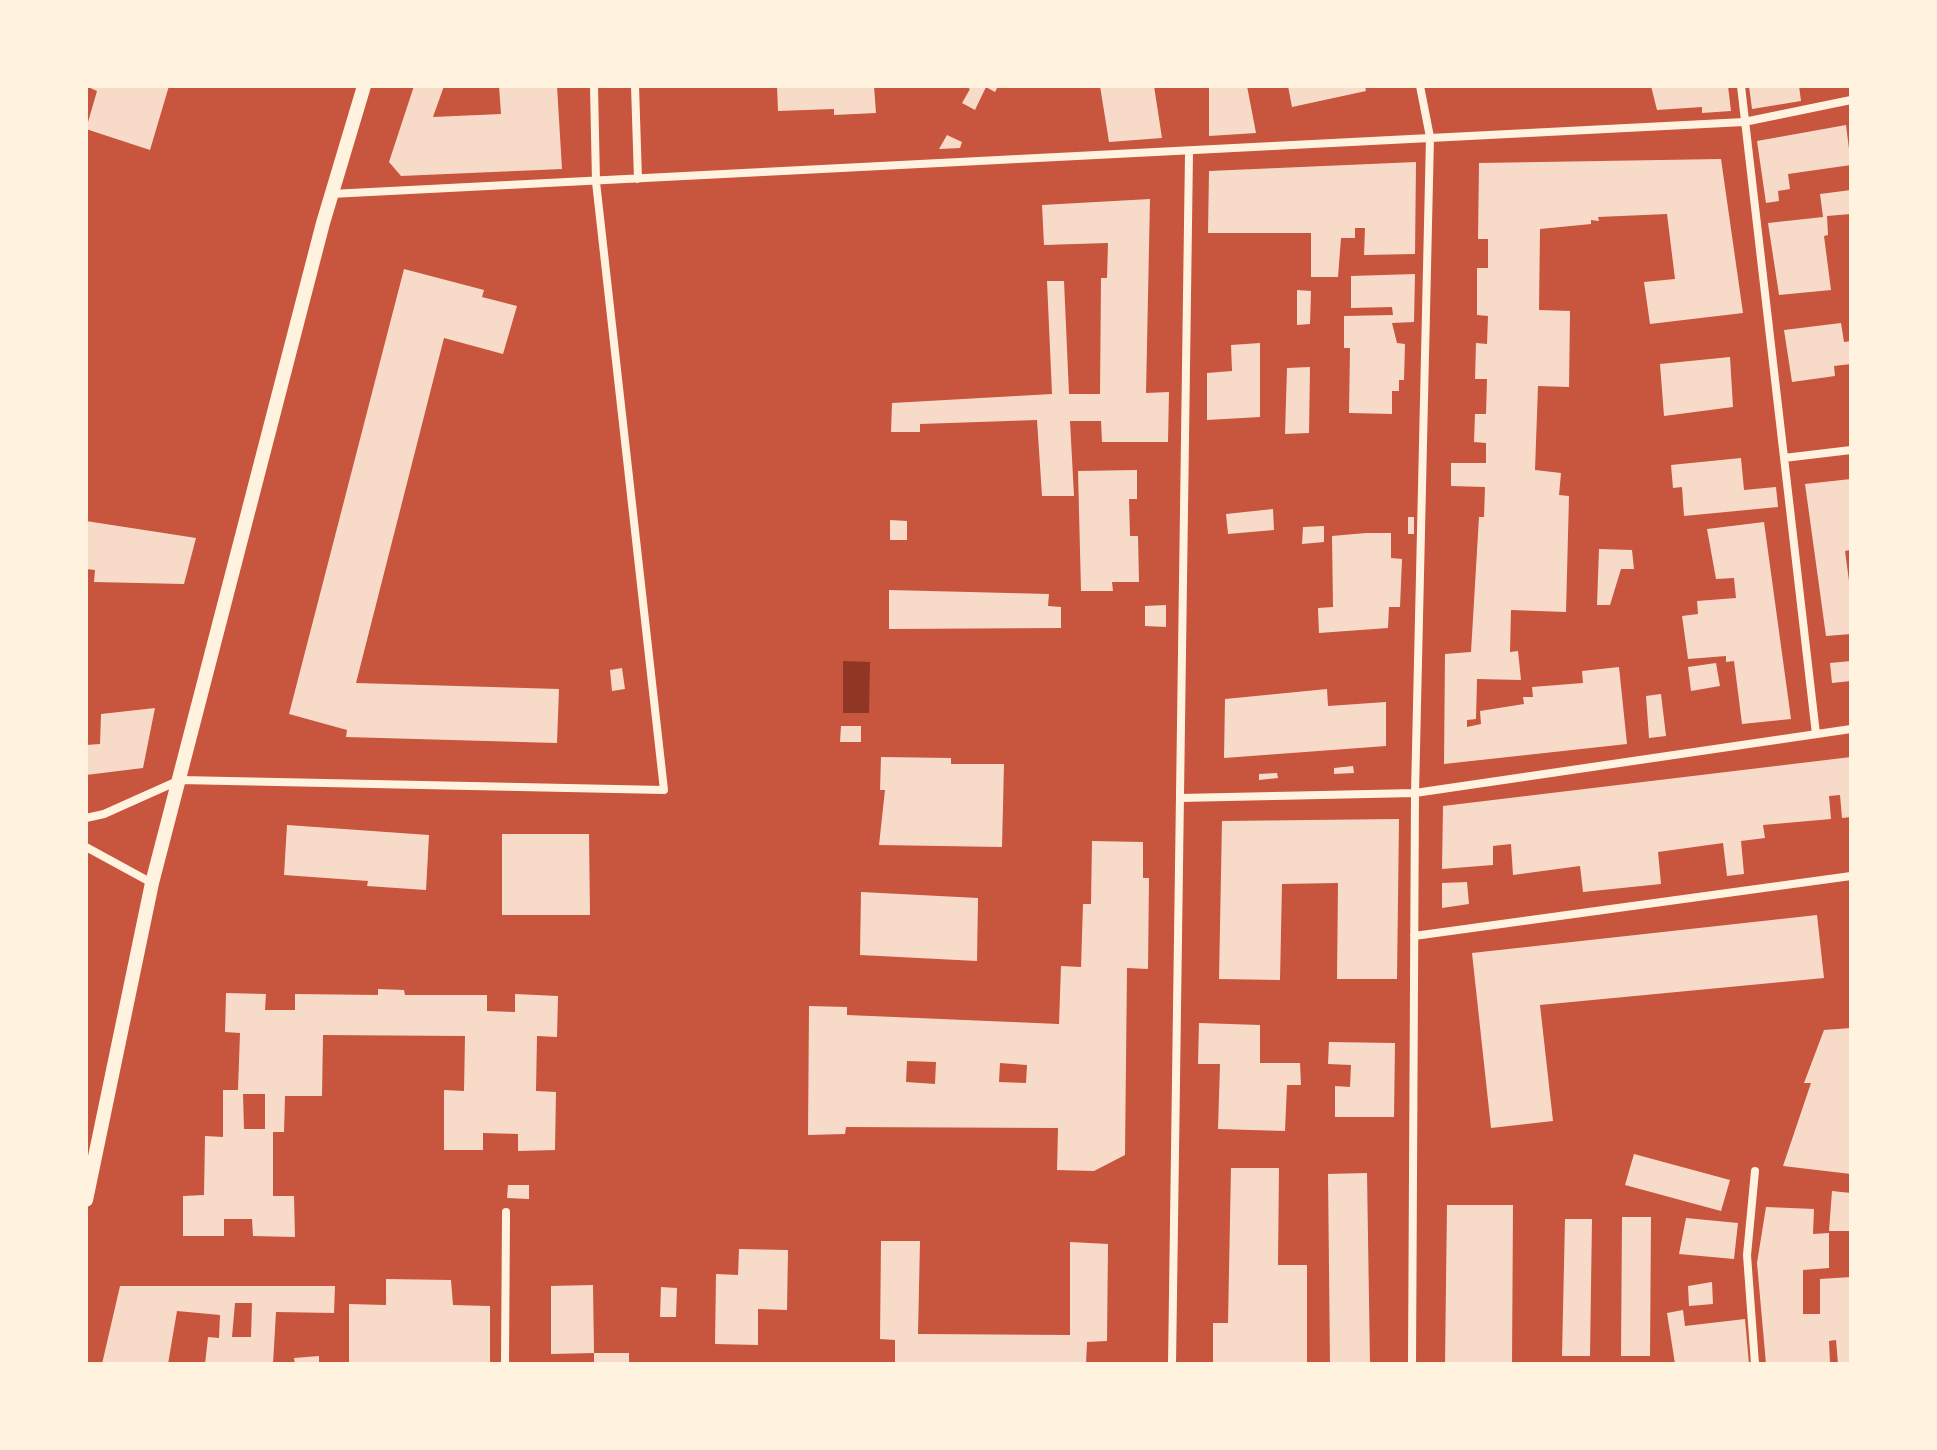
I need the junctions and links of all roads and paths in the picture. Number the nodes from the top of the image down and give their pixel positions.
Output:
1 (364, 86) edge
2 (594, 86) edge
3 (635, 86) edge
4 (1420, 86) edge
5 (1741, 86) edge
6 (1851, 100) edge
7 (1744, 122) junction
8 (1430, 137) junction
9 (1189, 153) junction
10 (638, 179) junction
11 (596, 182) junction
12 (331, 194) junction
13 (1851, 450) edge
14 (1784, 458) junction
15 (1851, 729) edge
16 (1816, 734) junction
17 (180, 780) junction
18 (1415, 793) junction
19 (1180, 798) junction
20 (86, 818) edge
21 (86, 847) edge
22 (1851, 876) edge
23 (152, 883) junction
24 (1414, 936) junction
25 (1755, 1171) dead end
26 (86, 1200) edge
27 (506, 1212) dead end
28 (505, 1364) edge
29 (1172, 1364) edge
30 (1412, 1364) edge
31 (1755, 1364) edge

1 - 12 street
2 - 11 street
3 - 10 street
4 - 8 street
5 - 7 street
6 - 7 street
7 - 8 street
7 - 14 street
8 - 9 street
8 - 18 street
9 - 10 street
9 - 19 street
10 - 11 street
11 - 12 street
11 - 17 street
12 - 17 street
13 - 14 street
14 - 16 street
15 - 16 street
16 - 18 street
17 - 20 street
17 - 23 street
18 - 19 street
18 - 24 street
19 - 29 street
21 - 23 street
22 - 24 street
23 - 26 street
24 - 30 street
25 - 31 street
27 - 28 street

